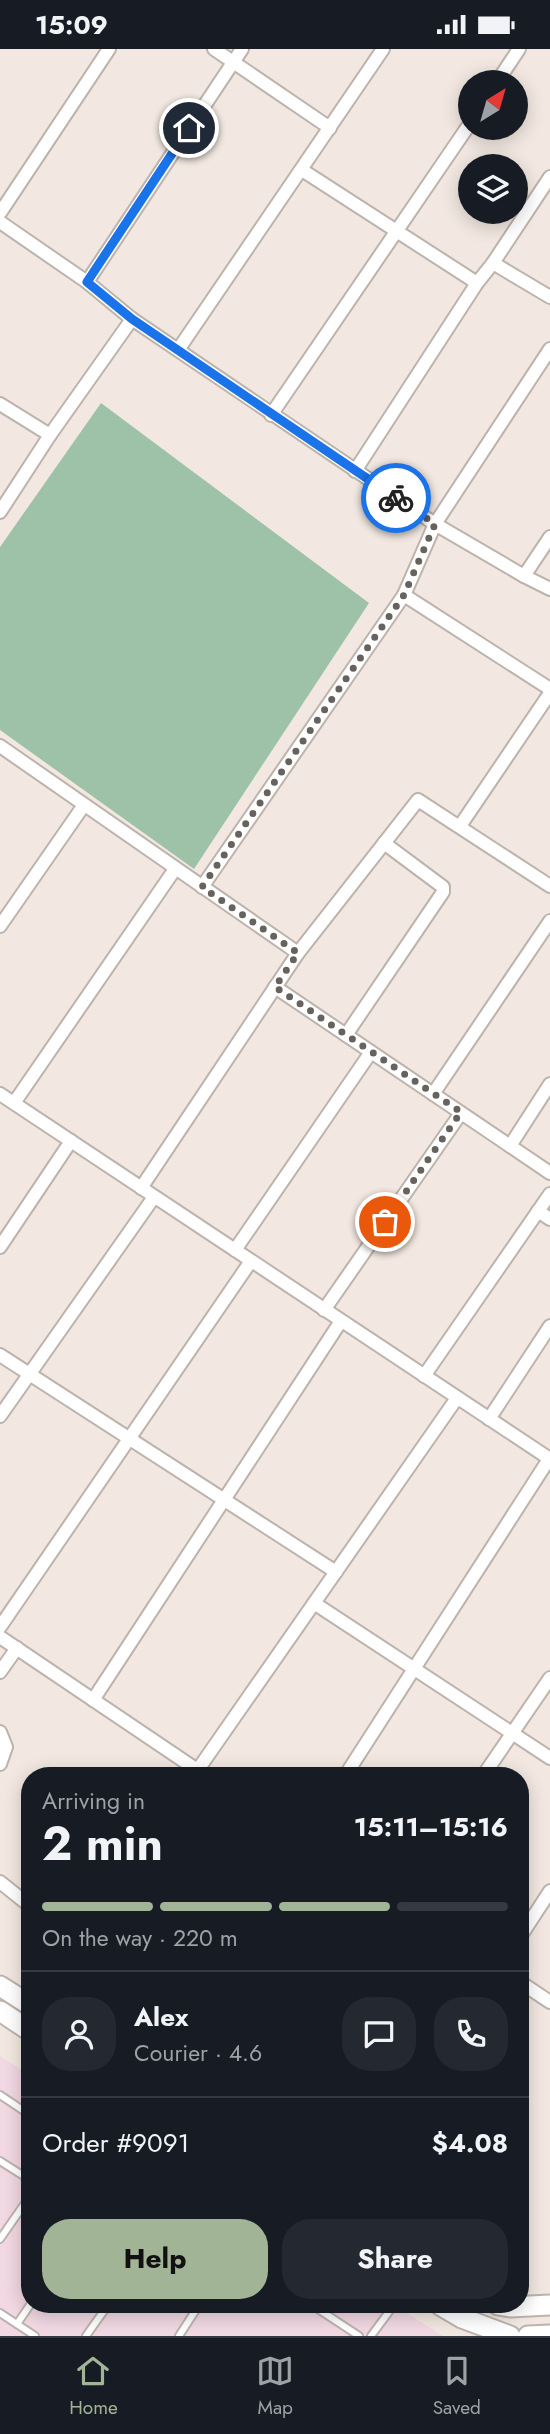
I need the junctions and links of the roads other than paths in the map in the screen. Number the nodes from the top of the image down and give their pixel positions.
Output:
1 (109, 49) edge
2 (214, 49) edge
3 (242, 49) edge
4 (383, 49) edge
5 (519, 49) edge
6 (233, 62) junction
7 (505, 70) edge
8 (330, 128) junction
9 (459, 140) edge
10 (302, 170) junction
11 (550, 177) edge
12 (0, 213) edge
13 (0, 222) edge
14 (397, 233) junction
15 (493, 263) junction
16 (87, 282) junction
17 (477, 283) junction
18 (550, 297) edge
19 (132, 319) junction
20 (550, 349) edge
21 (178, 351) junction
22 (0, 404) edge
23 (271, 415) junction
24 (50, 435) junction
25 (355, 471) junction
26 (0, 512) edge
27 (435, 524) junction
28 (550, 537) edge
29 (524, 576) junction
30 (550, 589) edge
31 (404, 595) junction
32 (550, 691) edge
33 (0, 746) edge
34 (84, 805) junction
35 (460, 826) junction
36 (384, 843) junction
37 (175, 869) junction
38 (550, 886) edge
39 (202, 887) junction
40 (550, 921) edge
41 (0, 926) edge
42 (298, 953) junction
43 (275, 987) junction
44 (346, 1035) junction
45 (372, 1052) junction
46 (550, 1084) edge
47 (0, 1094) edge
48 (433, 1094) junction
49 (13, 1103) junction
50 (461, 1112) junction
51 (71, 1141) junction
52 (510, 1146) junction
53 (550, 1173) edge
54 (141, 1188) junction
55 (550, 1193) edge
56 (154, 1196) junction
57 (538, 1211) junction
58 (550, 1219) edge
59 (0, 1247) edge
60 (235, 1250) junction
61 (251, 1261) junction
62 (324, 1310) junction
63 (341, 1321) junction
64 (550, 1326) edge
65 (0, 1355) edge
66 (30, 1374) junction
67 (424, 1376) junction
68 (457, 1398) junction
69 (0, 1416) edge
70 (489, 1419) junction
71 (129, 1438) junction
72 (550, 1459) edge
73 (224, 1500) junction
74 (336, 1572) junction
75 (314, 1603) junction
76 (0, 1627) edge
77 (0, 1637) edge
78 (17, 1648) junction
79 (414, 1669) junction
80 (0, 1672) edge
81 (550, 1678) edge
82 (93, 1700) junction
83 (0, 1732) edge
84 (512, 1734) junction
85 (550, 1758) edge
86 (0, 1763) edge
87 (192, 1767) edge
88 (205, 1767) edge
89 (351, 1767) edge
90 (489, 1767) edge
91 (0, 1882) edge
92 (550, 1891) edge
93 (21, 1899) edge
94 (529, 1923) edge
95 (529, 1988) edge
96 (6, 1990) edge
97 (21, 1999) edge
98 (550, 2002) edge
99 (0, 2011) edge
100 (21, 2025) edge
101 (0, 2095) edge
102 (21, 2109) edge
103 (0, 2161) edge
104 (21, 2174) edge
105 (21, 2209) edge
106 (0, 2239) edge
107 (550, 2305) edge
108 (529, 2307) edge
109 (0, 2313) edge
110 (25, 2313) edge
111 (102, 2313) edge
112 (194, 2313) edge
113 (324, 2313) edge
114 (388, 2313) edge
115 (454, 2313) edge
116 (17, 2324) junction
117 (550, 2335) edge
118 (34, 2336) edge
119 (86, 2336) edge
120 (179, 2336) edge
121 (359, 2336) edge
122 (371, 2336) edge
123 (510, 2336) edge
124 (530, 2336) edge

1 - 12 street
2 - 6 street
3 - 6 street
4 - 8 street
5 - 7 street
6 - 8 street
6 - 16 street
8 - 10 street
9 - 14 street
10 - 14 street
10 - 21 street
11 - 15 street
13 - 16 street
14 - 17 street
14 - 23 street
15 - 17 street
15 - 18 street
16 - 19 street
17 - 25 street
19 - 21 street
19 - 24 street
20 - 27 street
21 - 23 street
22 - 24 street
23 - 25 street
24 - 26 street
25 - 27 street
27 - 29 street
27 - 31 street
28 - 29 street
29 - 30 street
31 - 32 street
31 - 39 street
32 - 35 street
33 - 34 street
34 - 37 street
34 - 41 street
35 - 36 street
35 - 38 street
36 - 42 street
36 - 44 street
37 - 39 street
37 - 49 street
39 - 42 street
40 - 48 street
42 - 43 street
43 - 44 street
43 - 54 street
44 - 45 street
45 - 48 street
45 - 60 street
46 - 52 street
47 - 49 street
48 - 50 street
49 - 51 street
50 - 52 street
50 - 62 street
51 - 54 street
51 - 59 street
52 - 53 street
54 - 56 street
55 - 57 street
56 - 60 street
56 - 66 street
57 - 58 street
57 - 67 street
60 - 61 street
61 - 62 street
61 - 71 street
62 - 63 street
63 - 67 street
63 - 73 street
64 - 70 street
65 - 66 street
66 - 69 street
66 - 71 street
67 - 68 street
68 - 70 street
68 - 74 street
70 - 72 street
71 - 73 street
71 - 76 street
72 - 79 street
73 - 74 street
73 - 82 street
74 - 75 street
75 - 79 street
75 - 88 street
77 - 78 street
78 - 80 street
78 - 82 street
79 - 84 street
79 - 89 street
81 - 84 street
82 - 87 street
83 - 86 street
84 - 85 street
84 - 90 street
91 - 93 street
92 - 94 street
95 - 98 street
96 - 97 main road
96 - 99 lane
99 - 100 main road
101 - 102 lane
103 - 104 lane
105 - 106 lane
107 - 108 main road
109 - 116 lane
110 - 116 lane
111 - 119 lane
112 - 120 lane
113 - 121 lane
114 - 122 lane
115 - 123 main road
116 - 118 lane
117 - 124 main road

